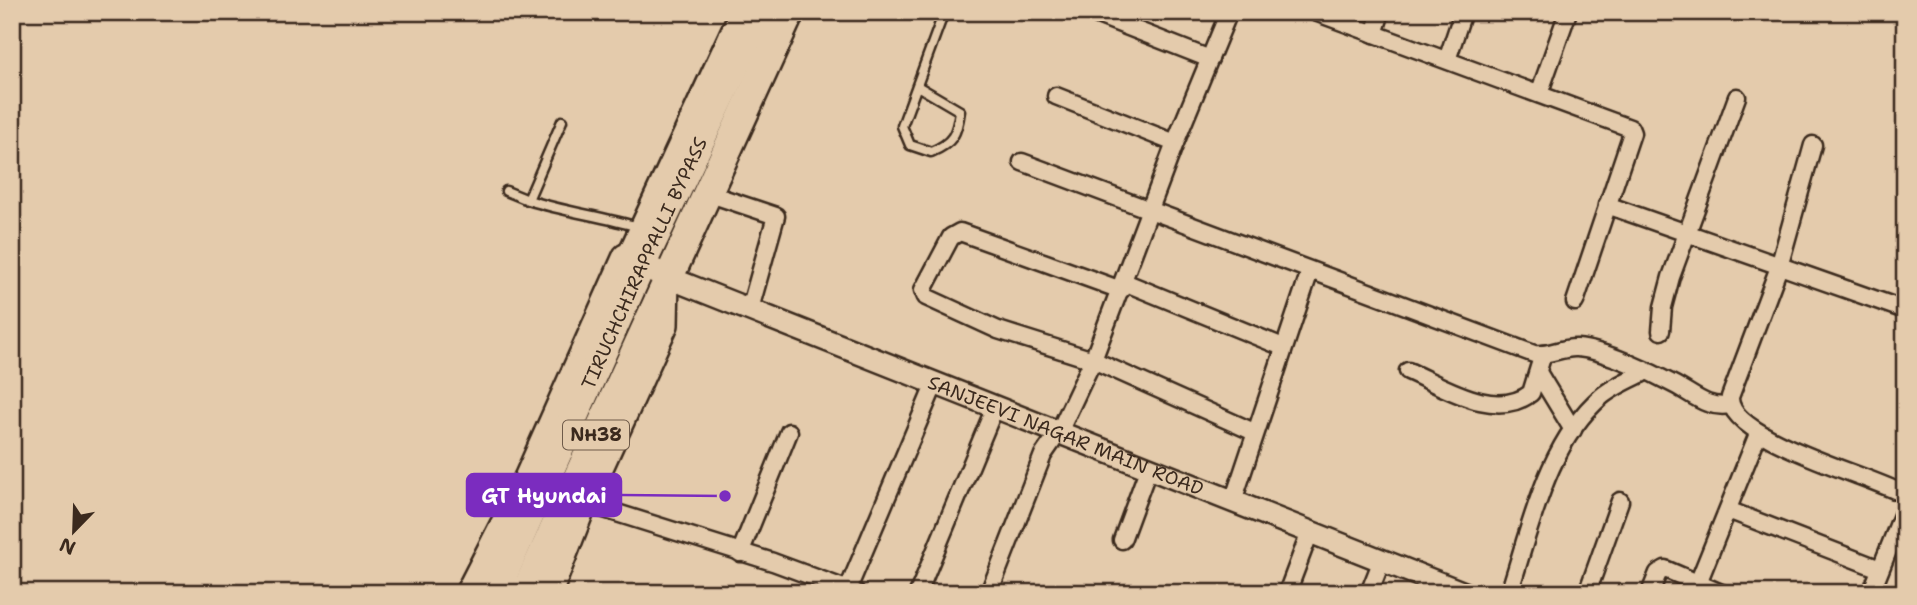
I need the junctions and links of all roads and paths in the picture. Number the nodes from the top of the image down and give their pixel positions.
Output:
1 (738, 12) edge
2 (761, 12) edge
3 (790, 12) edge
4 (944, 12) edge
5 (1090, 12) edge
6 (1229, 12) edge
7 (1315, 12) edge
8 (1381, 12) edge
9 (1463, 12) edge
10 (1568, 12) edge
11 (1374, 34) junction
12 (1210, 59) junction
13 (1447, 60) junction
14 (919, 87) junction
15 (1539, 94) junction
16 (1056, 96) dead end
17 (1737, 97) dead end
18 (562, 121) dead end
19 (1175, 143) junction
20 (1812, 145) dead end
21 (1022, 162) dead end
22 (506, 191) dead end
23 (707, 192) junction
24 (528, 200) junction
25 (1607, 205) junction
26 (1150, 212) junction
27 (638, 226) junction
28 (1686, 233) junction
29 (644, 266) junction
30 (1779, 267) junction
31 (1310, 271) junction
32 (1122, 286) junction
33 (1575, 302) dead end
34 (750, 309) junction
35 (1905, 310) edge
36 (1661, 331) dead end
37 (1283, 347) junction
38 (1543, 354) junction
39 (1093, 360) junction
40 (1408, 371) dead end
41 (1645, 372) junction
42 (1539, 374) junction
43 (935, 383) junction
44 (1730, 405) junction
45 (995, 407) junction
46 (1573, 430) junction
47 (789, 432) dead end
48 (1059, 432) junction
49 (1254, 432) junction
50 (1758, 434) junction
51 (1149, 467) junction
52 (1905, 495) edge
53 (1233, 501) junction
54 (1620, 501) dead end
55 (585, 503) junction
56 (1905, 508) edge
57 (1728, 510) junction
58 (1310, 532) junction
59 (1122, 540) dead end
60 (740, 553) junction
61 (1382, 560) junction
62 (1880, 569) junction
63 (1698, 583) junction
64 (1439, 588) edge
65 (852, 591) edge
66 (467, 593) edge
67 (495, 593) edge
68 (525, 593) edge
69 (550, 593) edge
70 (918, 593) edge
71 (989, 593) edge
72 (1287, 593) edge
73 (1369, 593) edge
74 (1464, 593) edge
75 (1509, 593) edge
76 (1587, 593) edge
77 (1650, 593) edge
78 (1721, 593) edge
79 (1871, 593) edge

1 - 27 street
2 - 29 highway, TIRUCHCHIRAPPALLI BYPASS / NH38
3 - 23 highway, TIRUCHCHIRAPPALLI BYPASS / NH38
4 - 14 lane
5 - 12 street
6 - 12 street
7 - 11 street
8 - 11 street
9 - 13 street
10 - 15 street
11 - 13 street
12 - 19 street
13 - 15 street
14 - 14 lane
15 - 25 street
16 - 19 street
17 - 28 street
18 - 24 lane
19 - 26 street
20 - 30 street
21 - 26 street
22 - 24 lane
23 - 29 highway, TIRUCHCHIRAPPALLI BYPASS / NH38
23 - 34 street
24 - 27 lane
25 - 28 street
25 - 33 street
26 - 31 street
26 - 32 street
27 - 29 street
28 - 30 street
28 - 36 street
29 - 34 street, SANJEEVI NAGAR MAIN ROAD
29 - 55 main road
29 - 66 main road
29 - 67 highway, TIRUCHCHIRAPPALLI BYPASS / NH38
29 - 68 highway, TIRUCHCHIRAPPALLI BYPASS / NH38
30 - 35 street
30 - 44 street
31 - 37 street
31 - 38 street
32 - 37 street
32 - 39 street
32 - 39 street
34 - 43 street, SANJEEVI NAGAR MAIN ROAD
37 - 49 street
38 - 41 street
38 - 42 street
39 - 48 street
39 - 49 street
40 - 42 street
41 - 44 street
41 - 46 street
42 - 46 street
43 - 45 street, SANJEEVI NAGAR MAIN ROAD
43 - 65 street
44 - 50 street
45 - 48 street, SANJEEVI NAGAR MAIN ROAD
45 - 70 street
46 - 75 street
47 - 60 street
48 - 51 street, SANJEEVI NAGAR MAIN ROAD
48 - 71 street
49 - 53 street
50 - 52 street
50 - 57 street
51 - 53 street, SANJEEVI NAGAR MAIN ROAD
51 - 59 street
53 - 58 street, SANJEEVI NAGAR MAIN ROAD
54 - 76 street
55 - 60 street
55 - 69 main road
56 - 62 street
57 - 62 street
57 - 63 street
58 - 61 street, SANJEEVI NAGAR MAIN ROAD
58 - 72 street
60 - 65 street
61 - 64 street, SANJEEVI NAGAR MAIN ROAD
61 - 73 street
62 - 79 street
63 - 77 street
63 - 78 street
64 - 74 street, SANJEEVI NAGAR MAIN ROAD

